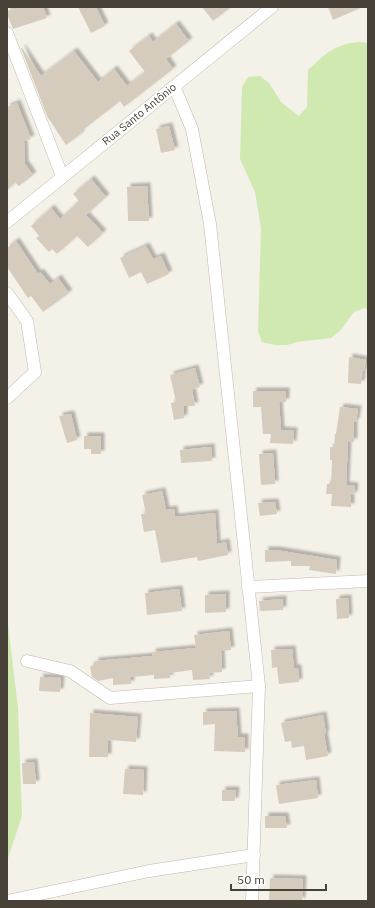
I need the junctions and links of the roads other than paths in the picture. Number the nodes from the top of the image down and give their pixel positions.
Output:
1 (272, 7) edge
2 (7, 33) edge
3 (174, 86) junction
4 (62, 176) junction
5 (7, 222) edge
6 (7, 293) edge
7 (7, 398) edge
8 (368, 581) edge
9 (248, 587) junction
10 (27, 661) dead end
11 (259, 686) junction
12 (254, 855) junction
13 (7, 901) edge
14 (252, 901) edge

1 - 3 street, Rua Santo Antônio
2 - 4 street
3 - 4 street, Rua Santo Antônio
3 - 9 street
4 - 5 street, Rua Santo Antônio
6 - 7 street
8 - 9 street
9 - 11 street
10 - 11 street
11 - 12 street
12 - 13 street
12 - 14 street

